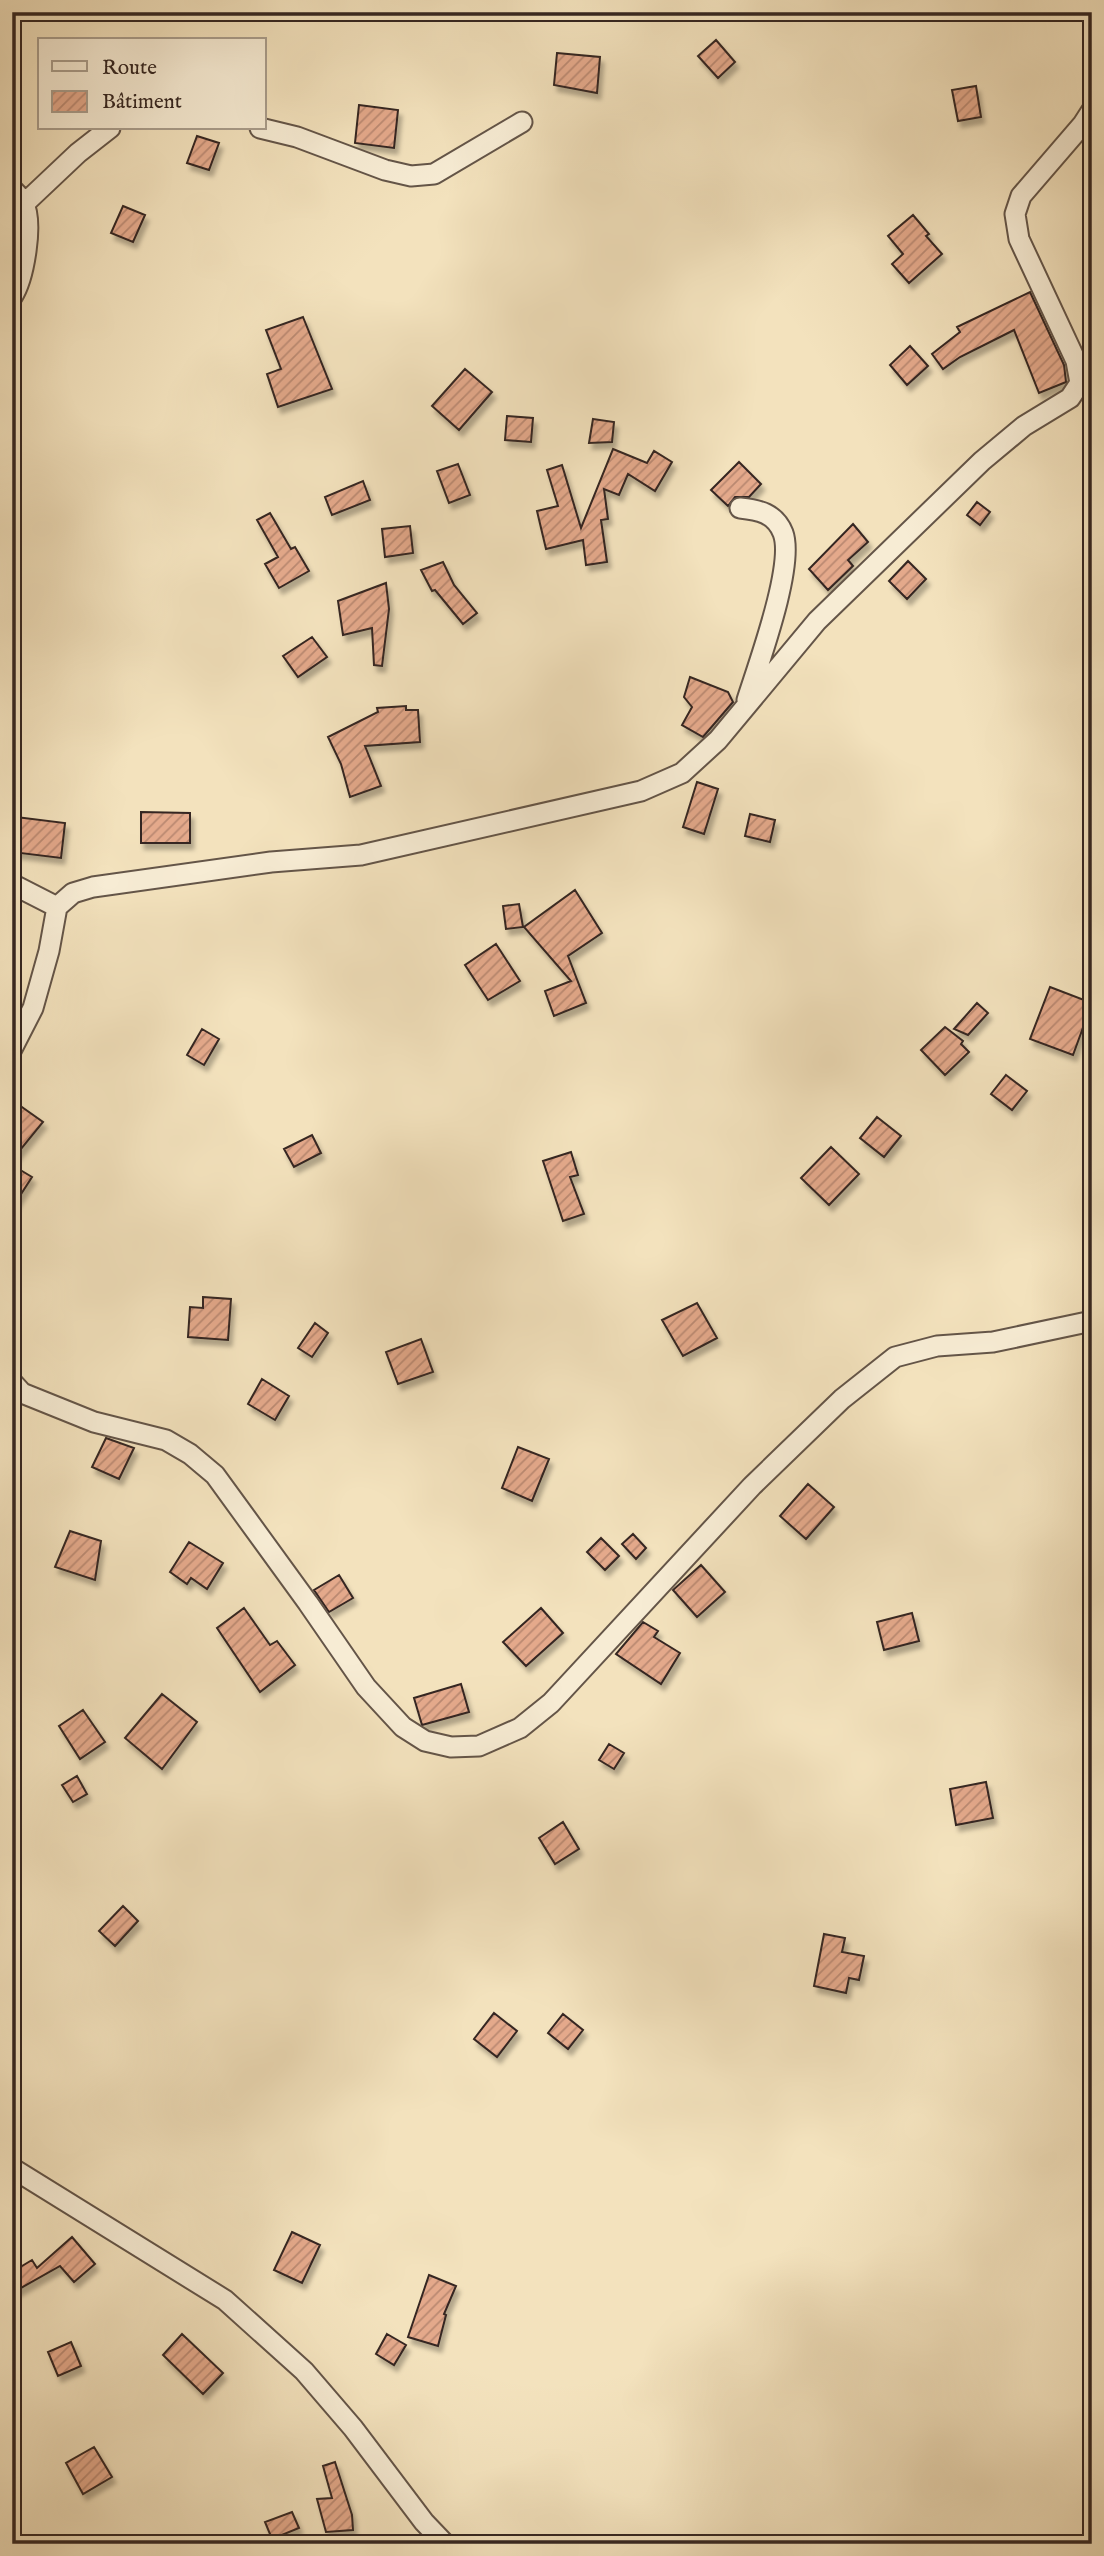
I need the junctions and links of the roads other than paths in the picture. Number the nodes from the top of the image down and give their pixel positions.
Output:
1 (1092, 110) edge
2 (522, 121) dead end
3 (266, 129) edge
4 (107, 130) edge
5 (18, 196) edge
6 (12, 297) edge
7 (740, 508) dead end
8 (745, 707) junction
9 (12, 884) edge
10 (57, 907) junction
11 (12, 1049) edge
12 (1092, 1321) edge
13 (12, 1382) edge
14 (12, 2168) edge
15 (444, 2544) edge

1 - 8 street
2 - 3 street
4 - 5 street
5 - 6 street
7 - 8 street
8 - 10 street
9 - 10 street
10 - 11 street
12 - 13 street
14 - 15 street

